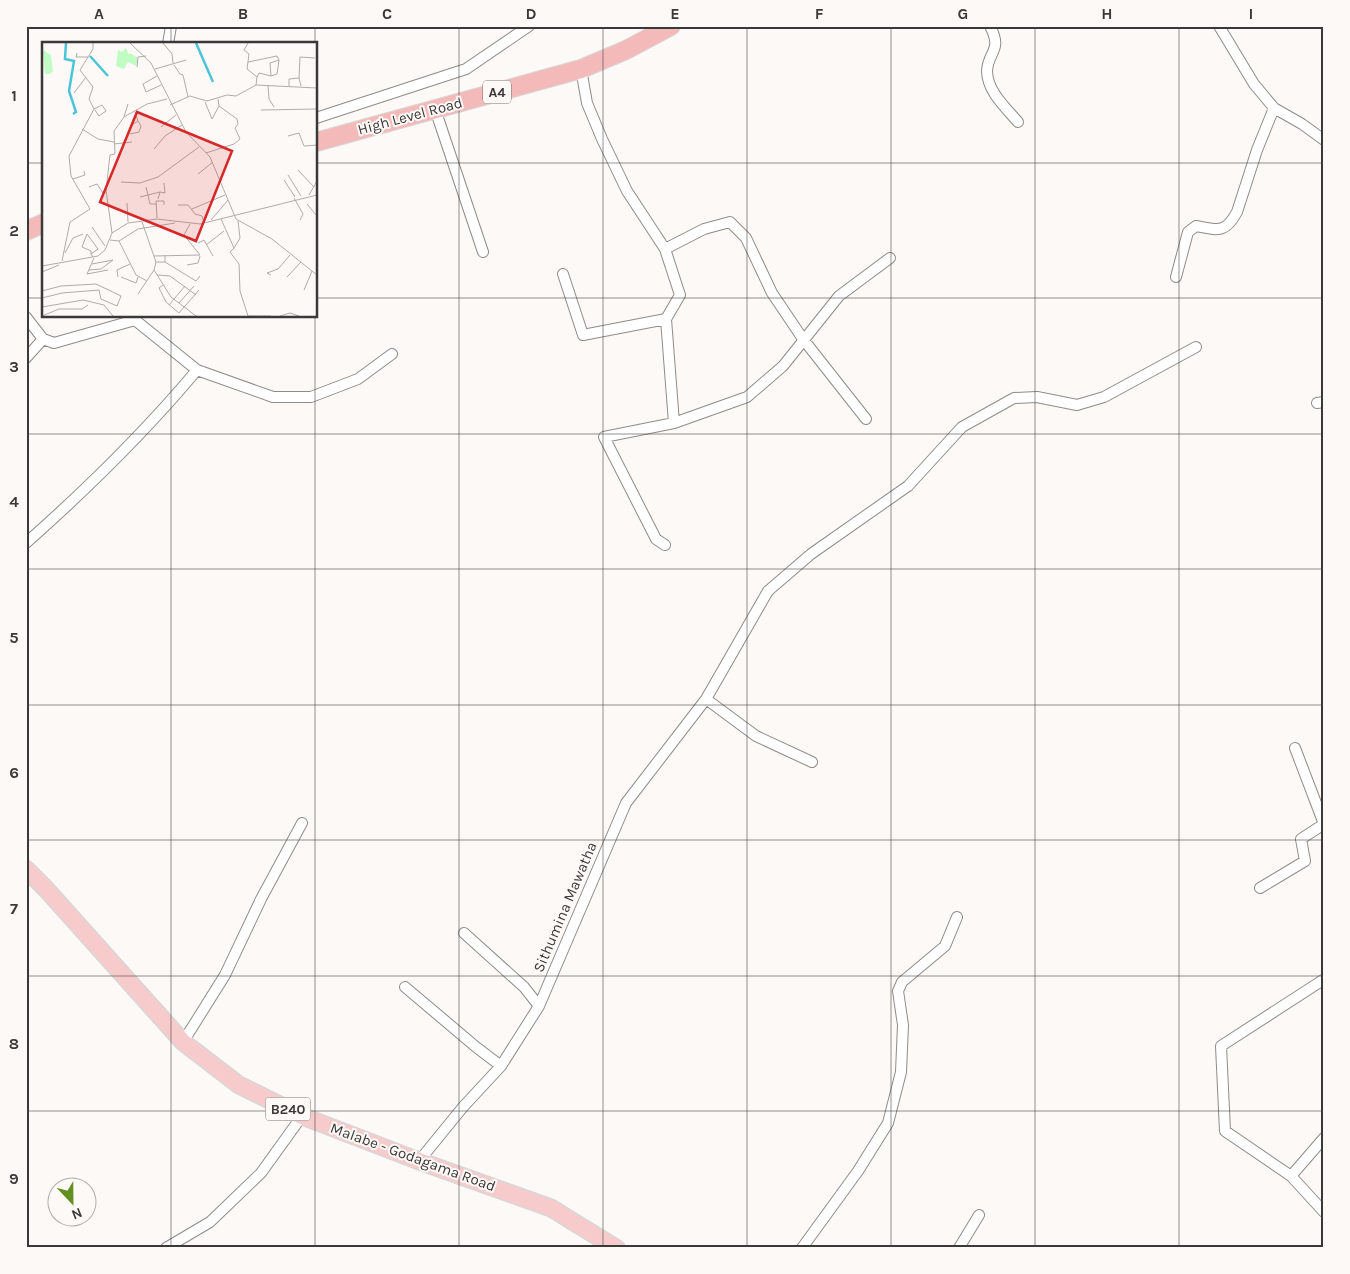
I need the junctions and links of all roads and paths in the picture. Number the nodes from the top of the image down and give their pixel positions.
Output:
1 (171, 26) edge
2 (529, 26) edge
3 (671, 26) edge
4 (990, 26) edge
5 (1219, 26) edge
6 (168, 42) edge
7 (580, 70) junction
8 (1274, 108) junction
9 (435, 109) junction
10 (318, 117) edge
11 (1018, 122) dead end
12 (1324, 140) edge
13 (318, 141) edge
14 (42, 224) edge
15 (26, 231) edge
16 (665, 249) junction
17 (483, 252) dead end
18 (890, 258) dead end
19 (563, 274) dead end
20 (1176, 277) dead end
21 (26, 317) edge
22 (666, 319) junction
23 (43, 339) junction
24 (803, 339) junction
25 (1196, 347) dead end
26 (392, 354) dead end
27 (26, 358) edge
28 (197, 370) junction
29 (866, 419) dead end
30 (674, 423) junction
31 (26, 543) edge
32 (665, 545) dead end
33 (706, 699) junction
34 (1295, 748) dead end
35 (812, 762) dead end
36 (302, 823) dead end
37 (1324, 824) edge
38 (26, 869) edge
39 (1260, 888) dead end
40 (957, 917) dead end
41 (464, 933) dead end
42 (1323, 980) edge
43 (405, 987) dead end
44 (539, 1006) junction
45 (184, 1042) junction
46 (501, 1066) junction
47 (302, 1116) junction
48 (1324, 1138) edge
49 (419, 1161) junction
50 (1291, 1176) junction
51 (1324, 1212) edge
52 (979, 1215) dead end
53 (166, 1248) edge
54 (616, 1248) edge
55 (802, 1248) edge
56 (959, 1248) edge

1 - 6 street
2 - 10 street
3 - 7 highway, High Level Road / A4
4 - 11 street
5 - 8 street
7 - 9 highway, High Level Road / A4
7 - 16 street
8 - 12 street
8 - 20 street
9 - 13 highway, High Level Road / A4
9 - 17 street
14 - 15 highway
16 - 22 street
16 - 24 street
18 - 24 street
19 - 22 street
21 - 23 street
22 - 30 street
23 - 27 street
23 - 28 street
24 - 29 street
24 - 30 street
25 - 33 street, Sithumina Mawatha
26 - 28 street
28 - 31 street
30 - 32 street
33 - 35 street
33 - 44 street, Sithumina Mawatha
34 - 37 street
36 - 45 street
37 - 39 street
38 - 45 main road, Malabe - Godagama Road / B240
40 - 55 street
41 - 44 street
42 - 50 street
43 - 46 street
44 - 46 street, Sithumina Mawatha
45 - 47 main road, Malabe - Godagama Road / B240
46 - 49 street, Sithumina Mawatha
47 - 49 main road, Malabe - Godagama Road / B240
47 - 53 street
48 - 50 street
49 - 54 main road, Malabe - Godagama Road / B240
50 - 51 street
52 - 56 street

